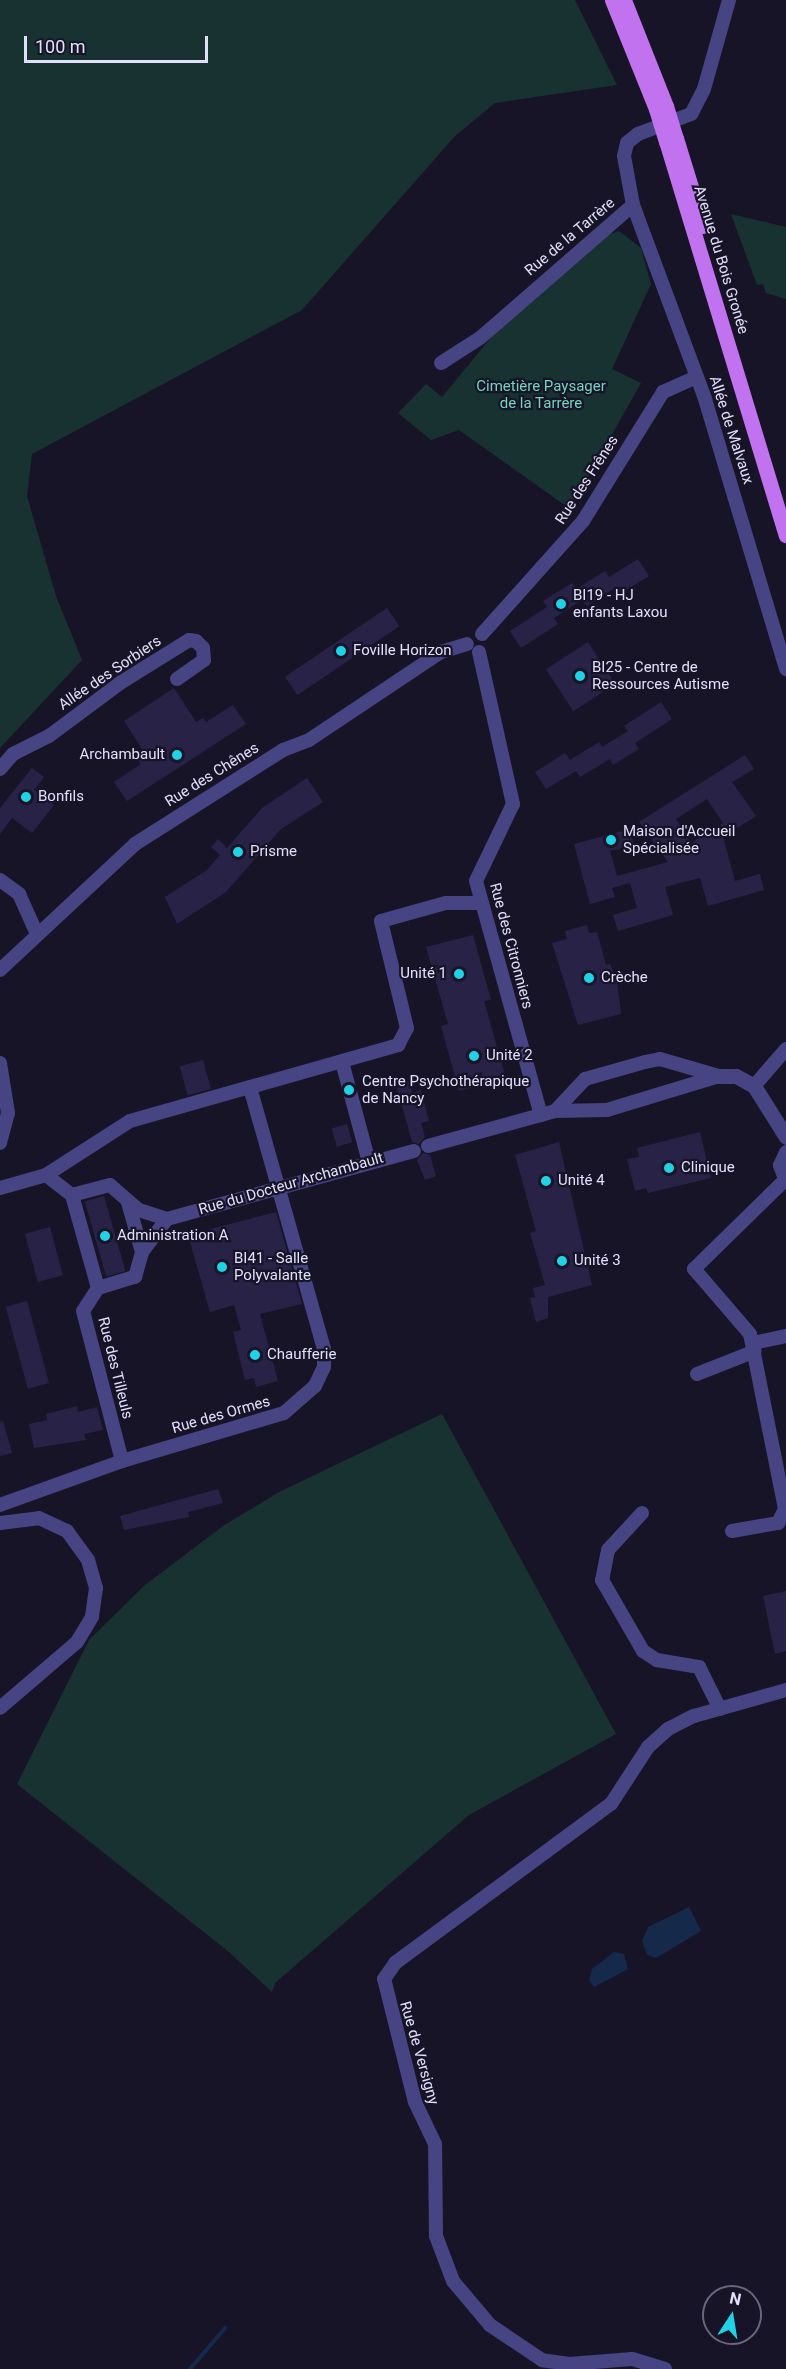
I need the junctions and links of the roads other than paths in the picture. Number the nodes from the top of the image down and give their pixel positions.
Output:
1 (612, 0) edge
2 (624, 0) edge
3 (729, 0) edge
4 (661, 108) junction
5 (671, 139) junction
6 (633, 205) junction
7 (441, 363) dead end
8 (697, 377) junction
9 (786, 502) edge
10 (786, 535) edge
11 (482, 634) junction
12 (466, 644) junction
13 (479, 652) junction
14 (786, 669) edge
15 (177, 679) dead end
16 (0, 770) edge
17 (0, 880) edge
18 (481, 903) junction
19 (37, 934) junction
20 (0, 970) edge
21 (786, 1049) edge
22 (342, 1062) junction
23 (0, 1063) edge
24 (719, 1076) junction
25 (754, 1086) junction
26 (250, 1087) junction
27 (4, 1095) edge
28 (555, 1111) junction
29 (541, 1115) junction
30 (786, 1137) edge
31 (0, 1143) edge
32 (786, 1152) edge
33 (369, 1162) junction
34 (46, 1175) junction
35 (786, 1180) edge
36 (280, 1187) junction
37 (0, 1188) edge
38 (72, 1195) junction
39 (129, 1202) junction
40 (167, 1219) junction
41 (142, 1252) junction
42 (98, 1288) junction
43 (786, 1336) edge
44 (754, 1347) junction
45 (697, 1374) dead end
46 (122, 1461) junction
47 (0, 1505) edge
48 (642, 1513) dead end
49 (0, 1523) edge
50 (732, 1532) dead end
51 (786, 1690) edge
52 (0, 1708) edge
53 (720, 1708) junction
54 (665, 2369) edge

1 - 4 main road, Avenue du Bois Gronée
2 - 4 main road, Avenue du Bois Gronée
3 - 6 street, Rue de la Tarrère
4 - 5 main road, Avenue du Bois Gronée, bridge
5 - 9 main road, Avenue du Bois Gronée
5 - 10 main road, Avenue du Bois Gronée
6 - 7 street, Rue de la Tarrère
6 - 8 street, Allée de Malvaux
8 - 11 street, Rue des Frênes
8 - 14 street, Allée de Malvaux
11 - 12 street, Rue des Frênes
11 - 13 street
12 - 13 street
12 - 19 street, Rue des Chênes
13 - 18 street, Rue des Citronniers
15 - 16 street, Allée des Sorbiers
17 - 19 street
18 - 22 street
18 - 29 street, Rue des Citronniers
19 - 20 street, Rue des Chênes
21 - 25 street
22 - 26 street
22 - 33 street
23 - 27 street
24 - 25 street, Rue du Docteur Archambault
24 - 28 street, Rue du Docteur Archambault
24 - 28 street, Rue du Docteur Archambault
25 - 30 street
26 - 34 street
26 - 36 street, Rue des Ormes
27 - 31 street
28 - 29 street, Rue du Docteur Archambault
29 - 33 street, Rue du Docteur Archambault
32 - 35 street
33 - 36 street, Rue du Docteur Archambault
34 - 37 street
34 - 38 street
35 - 44 street
36 - 40 street, Rue du Docteur Archambault
36 - 46 street, Rue des Ormes
38 - 39 street
38 - 42 street
39 - 40 street
39 - 41 street
40 - 41 street
41 - 42 street
42 - 46 street, Rue des Tilleuls
43 - 44 street
44 - 45 street
44 - 50 street
46 - 47 street, Rue des Ormes
48 - 53 street
49 - 52 street
51 - 53 street, Rue de Versigny
53 - 54 street, Rue de Versigny

